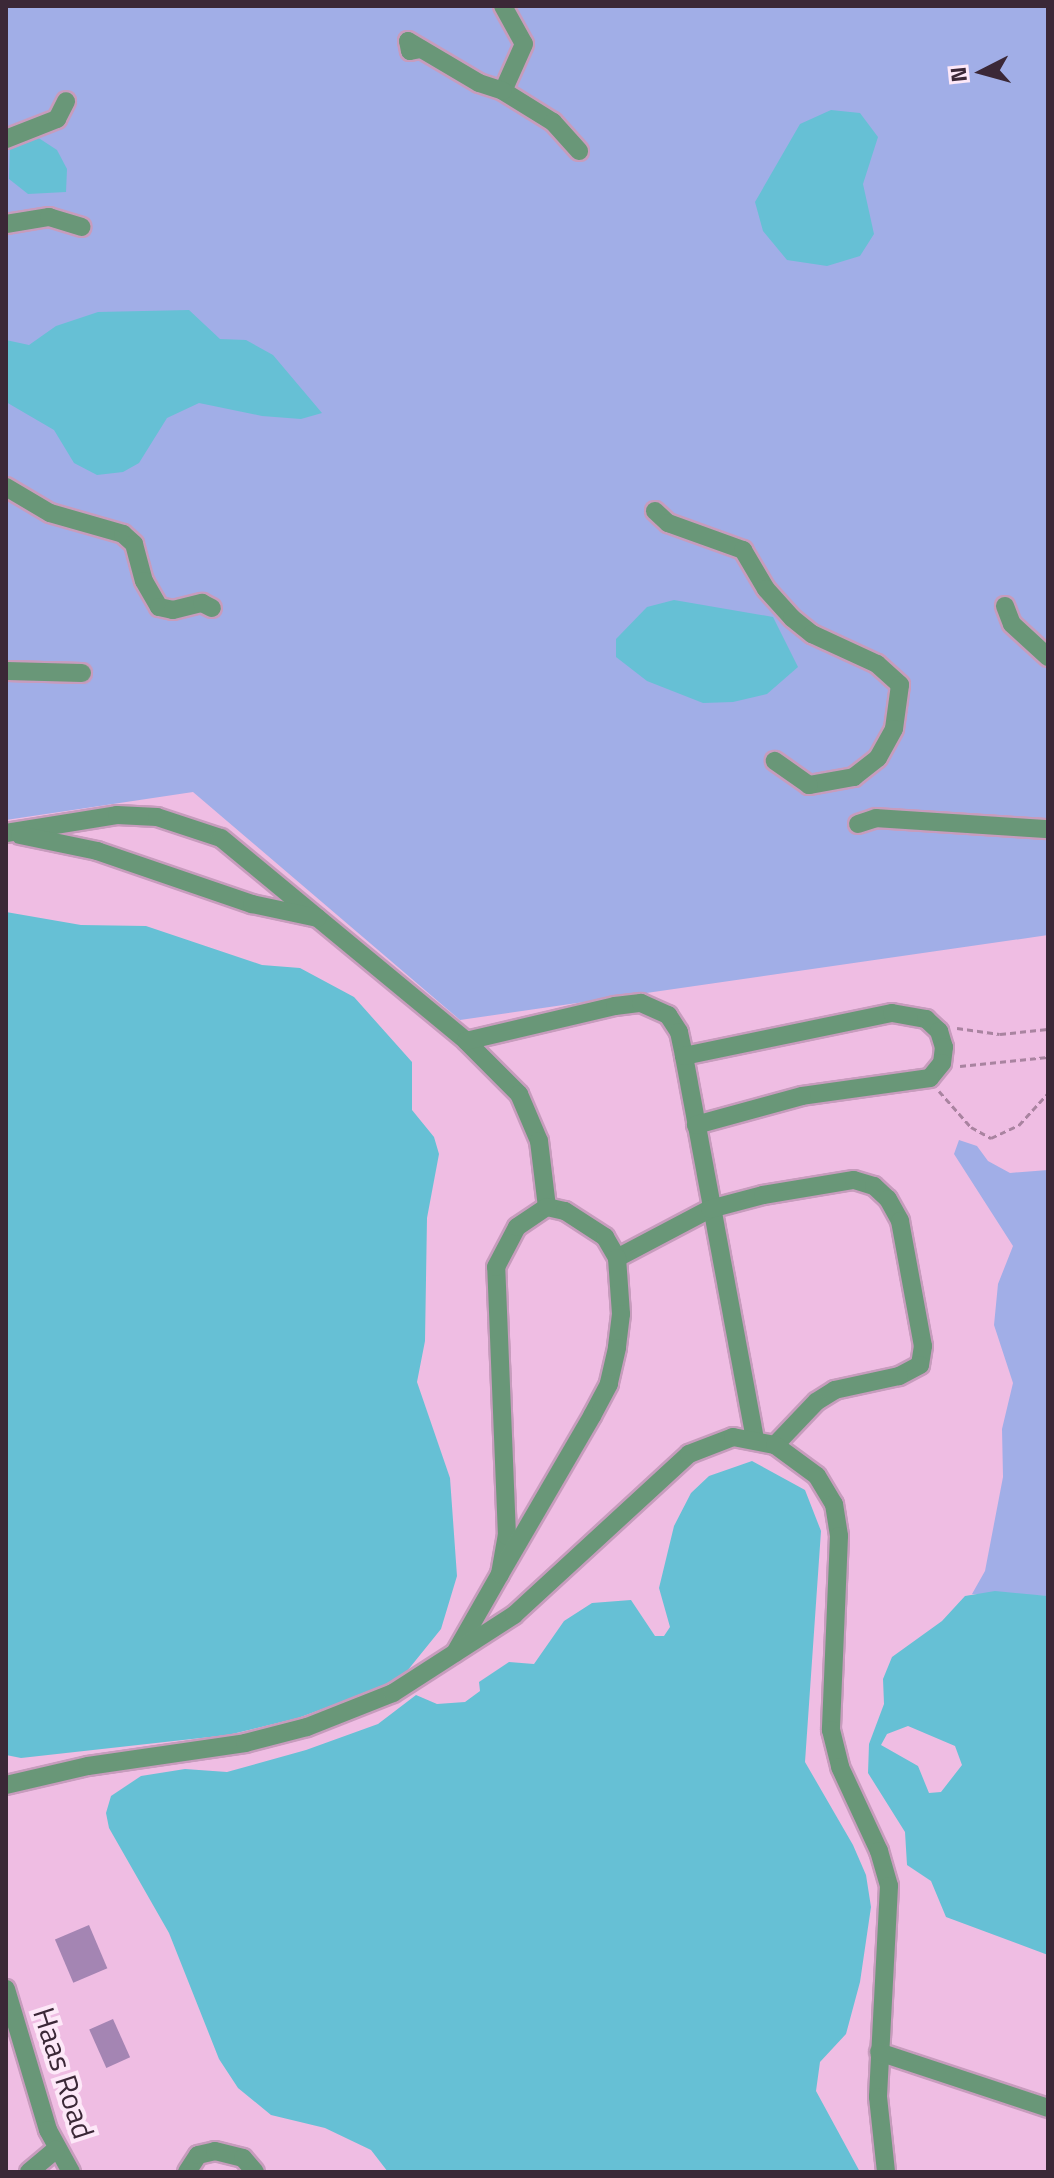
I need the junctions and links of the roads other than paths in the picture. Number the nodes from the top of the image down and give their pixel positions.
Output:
1 (503, 6) edge
2 (421, 49) dead end
3 (503, 91) junction
4 (66, 101) dead end
5 (6, 139) edge
6 (579, 151) dead end
7 (6, 224) edge
8 (82, 227) dead end
9 (6, 487) edge
10 (655, 511) dead end
11 (1005, 606) dead end
12 (212, 608) dead end
13 (1048, 657) edge
14 (6, 671) edge
15 (82, 673) dead end
16 (775, 761) dead end
17 (858, 824) dead end
18 (1048, 829) edge
19 (8, 833) edge
20 (321, 919) junction
21 (466, 1041) junction
22 (684, 1056) junction
23 (696, 1125) junction
24 (547, 1207) junction
25 (710, 1209) junction
26 (617, 1258) junction
27 (755, 1438) junction
28 (775, 1445) junction
29 (500, 1574) junction
30 (454, 1655) junction
31 (6, 1785) edge
32 (6, 1989) edge
33 (10, 2014) edge
34 (879, 2052) junction
35 (1048, 2108) edge
36 (56, 2149) junction
37 (29, 2172) edge
38 (71, 2172) edge
39 (187, 2172) edge
40 (255, 2172) edge
41 (886, 2172) edge

1 - 3 street
2 - 3 street
3 - 6 street
4 - 5 street
7 - 8 street
9 - 12 street
10 - 16 street
11 - 13 street
14 - 15 street
17 - 18 street
19 - 20 street
19 - 20 street
20 - 21 street
21 - 22 street
21 - 24 street
22 - 23 street
22 - 23 street
23 - 25 street
24 - 26 street
24 - 29 street
25 - 26 street
25 - 27 street
25 - 28 street
26 - 29 street
27 - 28 street
27 - 30 street
28 - 34 street
29 - 30 street
30 - 31 street
32 - 33 street, Haas Road
33 - 36 street, Haas Road
34 - 35 street
34 - 41 street
36 - 37 street
36 - 38 street, Haas Road
39 - 40 street

